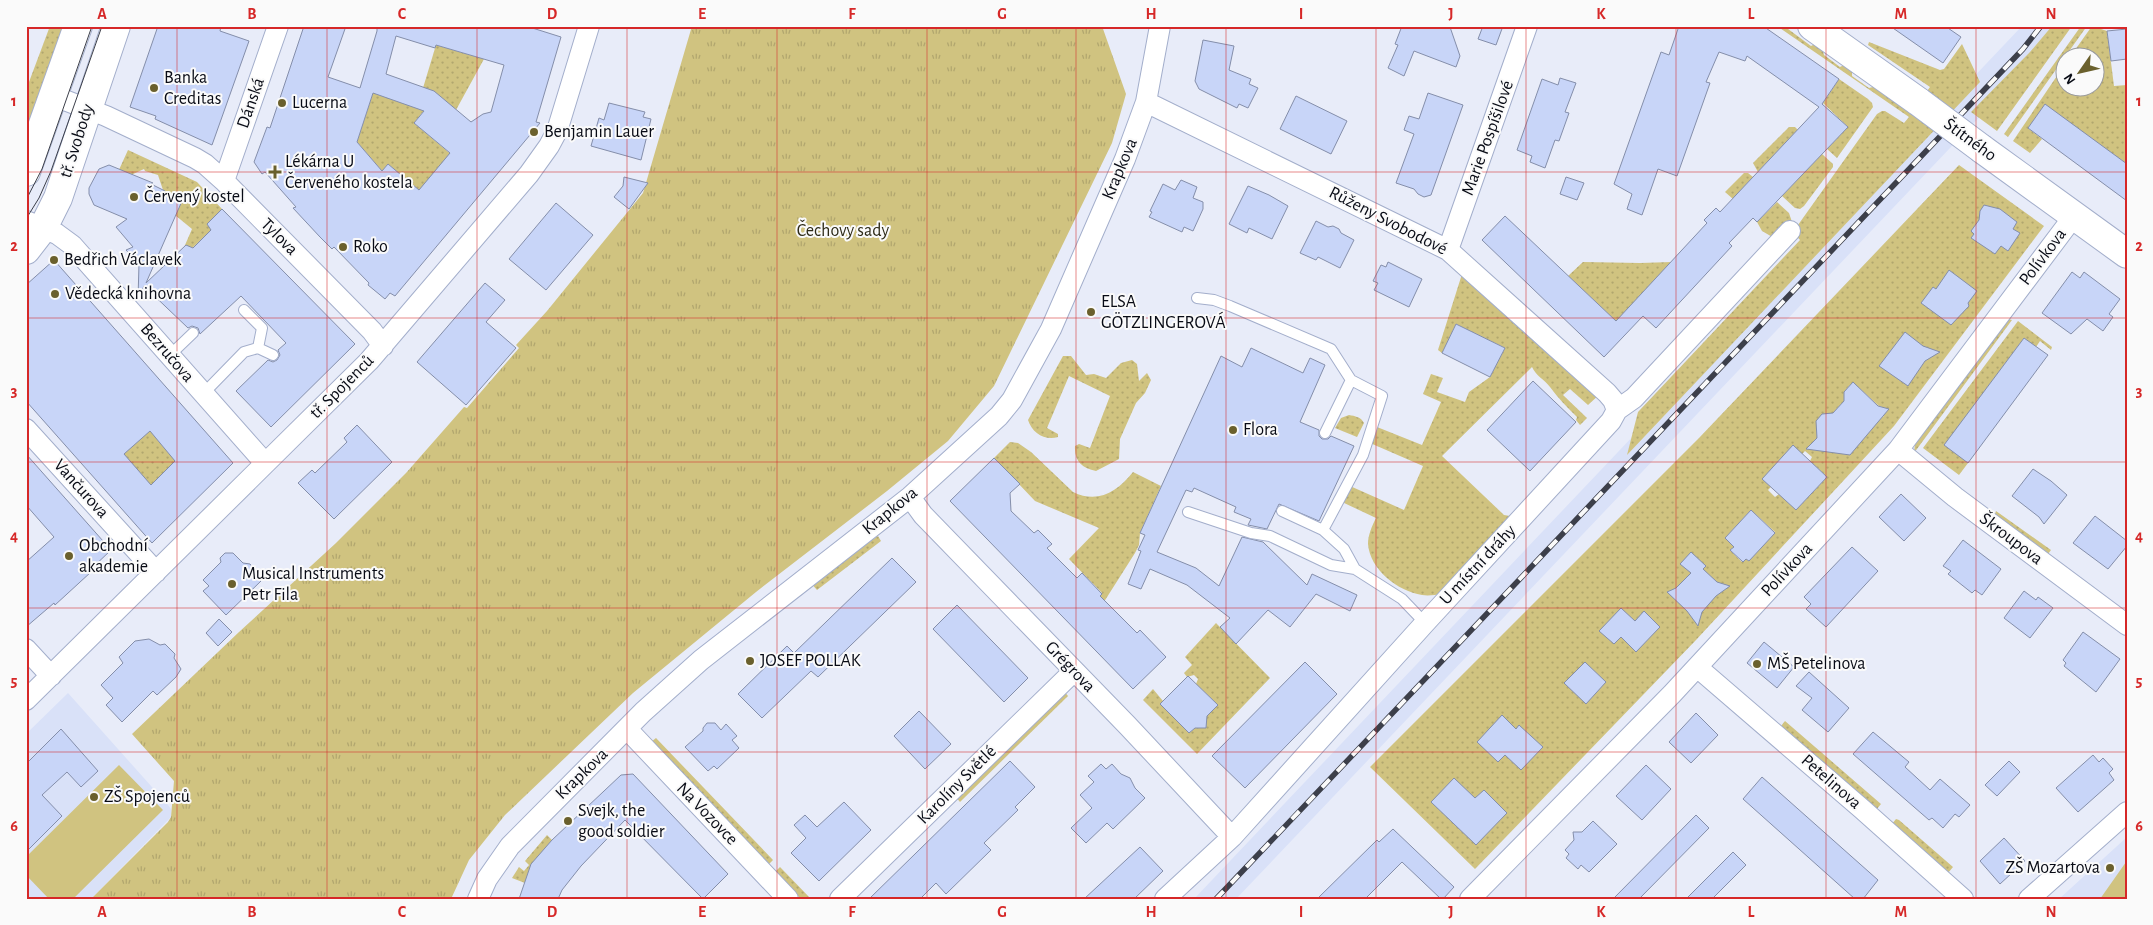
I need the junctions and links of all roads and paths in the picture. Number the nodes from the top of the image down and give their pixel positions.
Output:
1 (78, 26) edge
2 (116, 26) edge
3 (278, 26) edge
4 (589, 26) edge
5 (1160, 26) edge
6 (1527, 26) edge
7 (1812, 26) edge
8 (54, 96) junction
9 (1146, 102) junction
10 (87, 109) junction
11 (26, 172) edge
12 (224, 181) junction
13 (2074, 216) junction
14 (35, 224) edge
15 (1790, 231) dead end
16 (26, 250) edge
17 (1454, 254) junction
18 (2127, 254) edge
19 (1197, 298) dead end
20 (244, 310) dead end
21 (193, 333) dead end
22 (383, 346) junction
23 (258, 348) junction
24 (169, 356) junction
25 (273, 356) dead end
26 (1351, 380) junction
27 (203, 394) junction
28 (1616, 410) junction
29 (26, 429) edge
30 (1325, 433) dead end
31 (1898, 450) junction
32 (265, 463) junction
33 (910, 497) junction
34 (1188, 512) dead end
35 (1282, 512) dead end
36 (1323, 530) junction
37 (1355, 569) junction
38 (156, 572) junction
39 (1425, 623) junction
40 (2127, 625) edge
41 (26, 648) edge
42 (1697, 668) junction
43 (1074, 671) junction
44 (51, 676) junction
45 (26, 700) edge
46 (627, 729) junction
47 (2127, 812) edge
48 (1232, 837) junction
49 (478, 899) edge
50 (788, 899) edge
51 (840, 899) edge
52 (1165, 899) edge
53 (1470, 899) edge
54 (1963, 899) edge
55 (2029, 899) edge

1 - 8 street, tř. Svobody
2 - 10 street, tř. Svobody
3 - 12 street, Dánská
4 - 22 street, tř. Spojenců
5 - 9 street, Krapkova
6 - 17 street, Marie Pospíšilové
7 - 13 street, Štítného, bridge
8 - 10 street, Tylova
8 - 11 street, tř. Svobody
9 - 17 street, Růženy Svobodové
9 - 33 street, Krapkova
10 - 12 street, Tylova
10 - 14 street, tř. Svobody
12 - 22 street, Tylova
13 - 18 street, Štítného
13 - 31 street, Polívkova
14 - 16 street, tř. Svobody
14 - 24 street, Bezručova
15 - 28 street, U místní dráhy
17 - 28 street, Růženy Svobodové
19 - 26 lane
20 - 23 lane
21 - 24 lane
22 - 32 street, tř. Spojenců
23 - 25 lane
23 - 27 lane
24 - 27 street, Bezručova
26 - 30 lane
26 - 36 lane
27 - 32 street, Bezručova
28 - 39 street, U místní dráhy
29 - 38 street, Vančurova
31 - 40 street, Škroupova
31 - 42 street, Polívkova
32 - 38 street, tř. Spojenců
33 - 43 street, Grégrova
33 - 46 street, Krapkova
34 - 37 lane
35 - 36 lane
36 - 37 lane
37 - 39 lane
38 - 44 street, tř. Spojenců
39 - 48 street, U místní dráhy
41 - 44 street
42 - 53 street, Polívkova
42 - 54 street, Petelinova
43 - 48 street, Grégrova
43 - 51 street, Karolíny Světlé
44 - 45 street, tř. Spojenců
46 - 49 street, Krapkova
46 - 50 street, Na Vozovce
47 - 55 street
48 - 52 street, U místní dráhy

